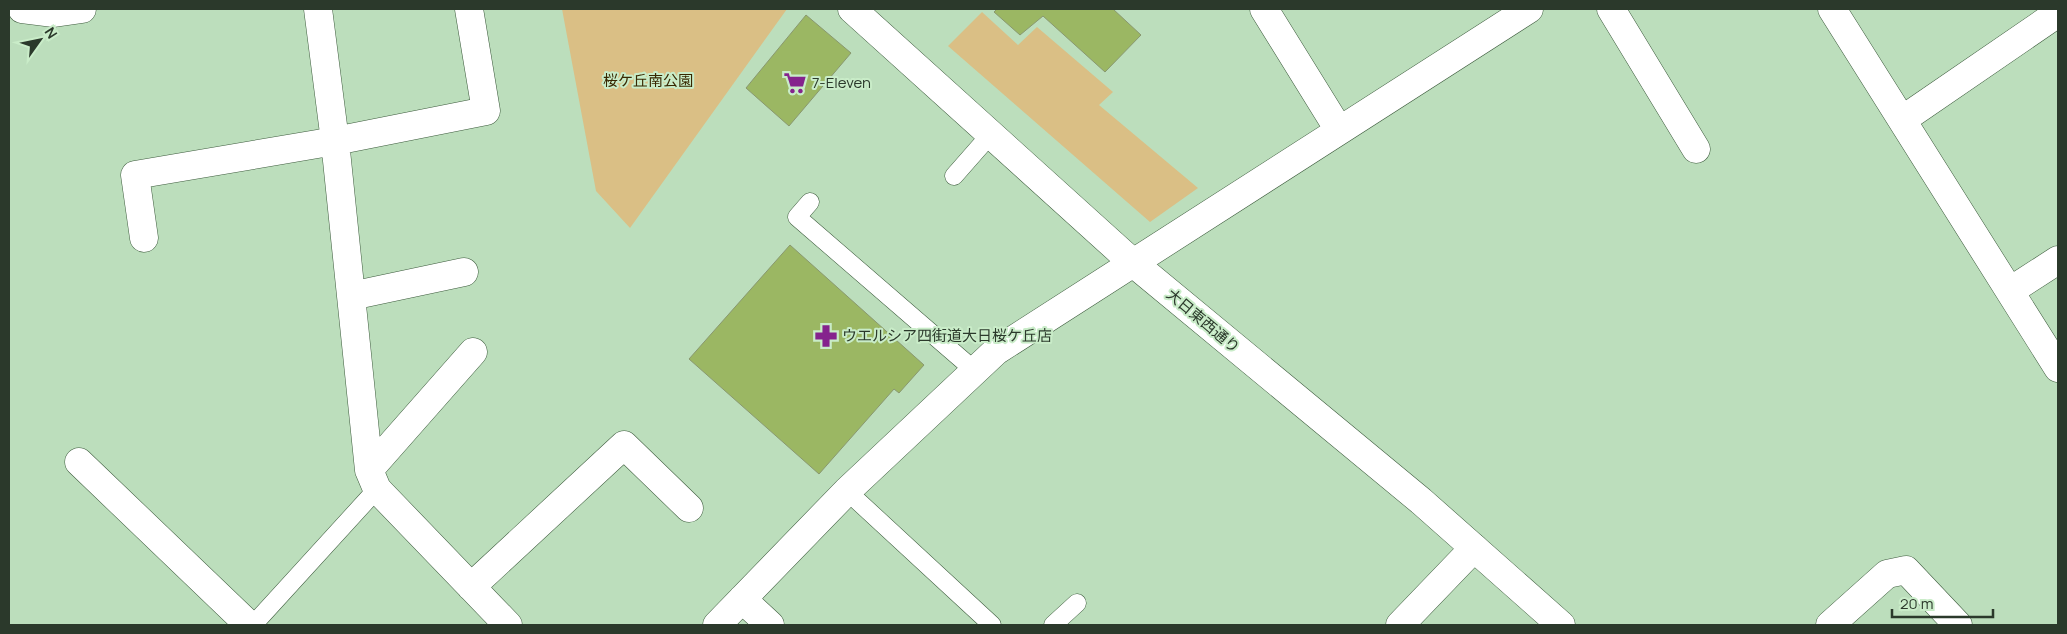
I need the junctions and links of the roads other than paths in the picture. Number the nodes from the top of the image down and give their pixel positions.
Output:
1 (22, 9) edge
2 (82, 9) edge
3 (318, 9) edge
4 (468, 9) edge
5 (852, 9) edge
6 (1264, 9) edge
7 (1529, 9) edge
8 (1611, 9) edge
9 (1832, 9) edge
10 (2058, 13) edge
11 (1902, 120) junction
12 (1340, 130) junction
13 (990, 135) junction
14 (334, 141) junction
15 (1696, 149) dead end
16 (954, 176) dead end
17 (810, 202) dead end
18 (144, 238) dead end
19 (2058, 260) edge
20 (1132, 262) junction
21 (464, 272) dead end
22 (2010, 291) junction
23 (351, 296) junction
24 (473, 352) dead end
25 (2058, 368) edge
26 (974, 370) junction
27 (79, 462) dead end
28 (373, 479) junction
29 (847, 491) junction
30 (689, 508) dead end
31 (1474, 548) junction
32 (472, 587) junction
33 (742, 599) junction
34 (1077, 603) dead end
35 (251, 625) edge
36 (508, 625) edge
37 (717, 625) edge
38 (770, 625) edge
39 (992, 625) edge
40 (1053, 625) edge
41 (1400, 625) edge
42 (1561, 625) edge
43 (1830, 625) edge
44 (1958, 625) edge

1 - 2 street
3 - 14 street
4 - 14 street
5 - 13 street, 大日東西通り
6 - 12 street
7 - 12 street
8 - 15 street
9 - 11 street
10 - 11 street
11 - 22 street
12 - 20 street
13 - 16 lane
13 - 20 street, 大日東西通り
14 - 18 street
14 - 23 street
17 - 26 lane
19 - 22 street
20 - 26 street
20 - 31 street, 大日東西通り
21 - 23 street
22 - 25 street
23 - 28 street
24 - 28 street
26 - 29 street
27 - 35 street
28 - 32 street
28 - 35 lane
29 - 33 street
29 - 39 lane
30 - 32 street
31 - 41 street
31 - 42 street, 大日東西通り
32 - 36 street
33 - 37 street
33 - 38 street
34 - 40 lane
43 - 44 street

